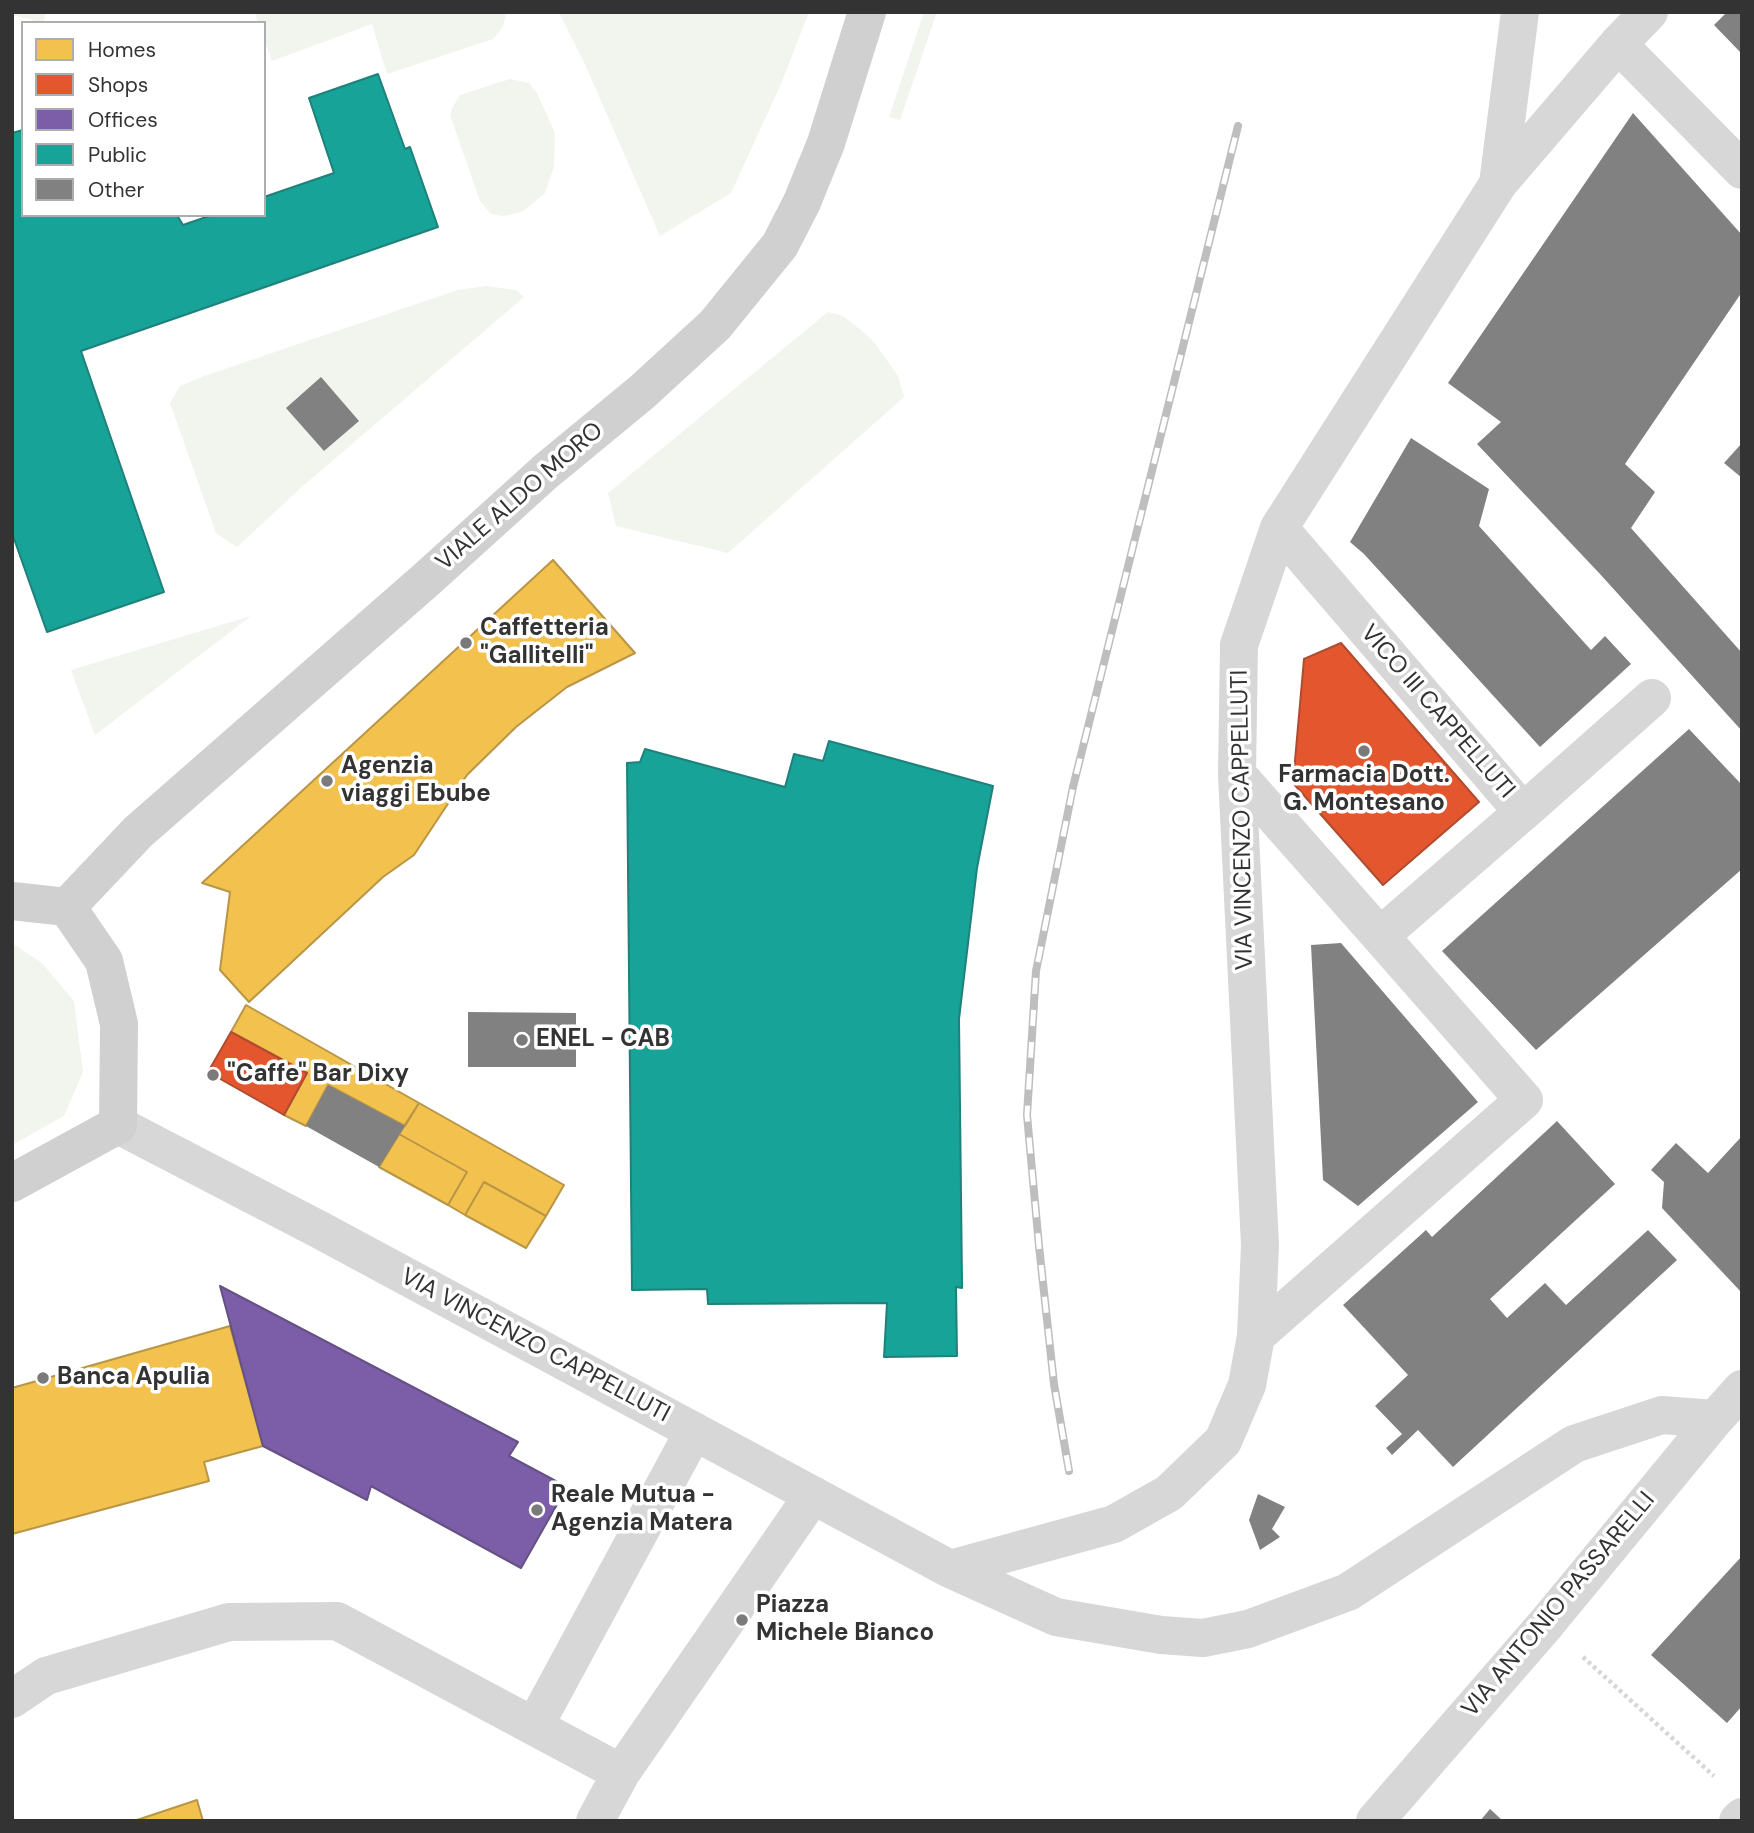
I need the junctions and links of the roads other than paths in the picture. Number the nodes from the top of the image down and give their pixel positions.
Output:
1 (867, 12) edge
2 (1520, 12) edge
3 (1649, 12) edge
4 (1618, 44) junction
5 (1742, 170) edge
6 (1498, 184) junction
7 (1279, 528) junction
8 (1651, 698) dead end
9 (1237, 774) junction
10 (1523, 812) junction
11 (12, 901) edge
12 (67, 906) junction
13 (1380, 936) junction
14 (118, 1125) junction
15 (12, 1183) edge
16 (1256, 1336) junction
17 (1742, 1389) edge
18 (1715, 1419) junction
19 (694, 1432) junction
20 (813, 1495) junction
21 (950, 1569) junction
22 (12, 1699) edge
23 (535, 1725) junction
24 (621, 1773) junction
25 (594, 1821) edge
26 (1375, 1821) edge

1 - 12 main road, VIALE ALDO MORO
2 - 6 street
3 - 4 street, VIA VINCENZO CAPPELLUTI
4 - 5 street
4 - 6 street, VIA VINCENZO CAPPELLUTI
6 - 7 street, VIA VINCENZO CAPPELLUTI
7 - 9 street, VIA VINCENZO CAPPELLUTI
7 - 10 street, VICO III CAPPELLUTI
8 - 10 street
9 - 13 street
9 - 16 street, VIA VINCENZO CAPPELLUTI
10 - 13 street, VICO III CAPPELLUTI
11 - 12 main road
12 - 14 main road
13 - 16 street
14 - 15 main road
14 - 19 street, VIA VINCENZO CAPPELLUTI
16 - 21 street, VIA VINCENZO CAPPELLUTI
17 - 18 street, VIA ANTONIO PASSARELLI
18 - 21 street, VIA VINCENZO CAPPELLUTI
18 - 26 street, VIA ANTONIO PASSARELLI
19 - 20 street, VIA VINCENZO CAPPELLUTI
19 - 23 street
20 - 21 street, VIA VINCENZO CAPPELLUTI
20 - 24 street
22 - 23 street
23 - 24 street
24 - 25 street

